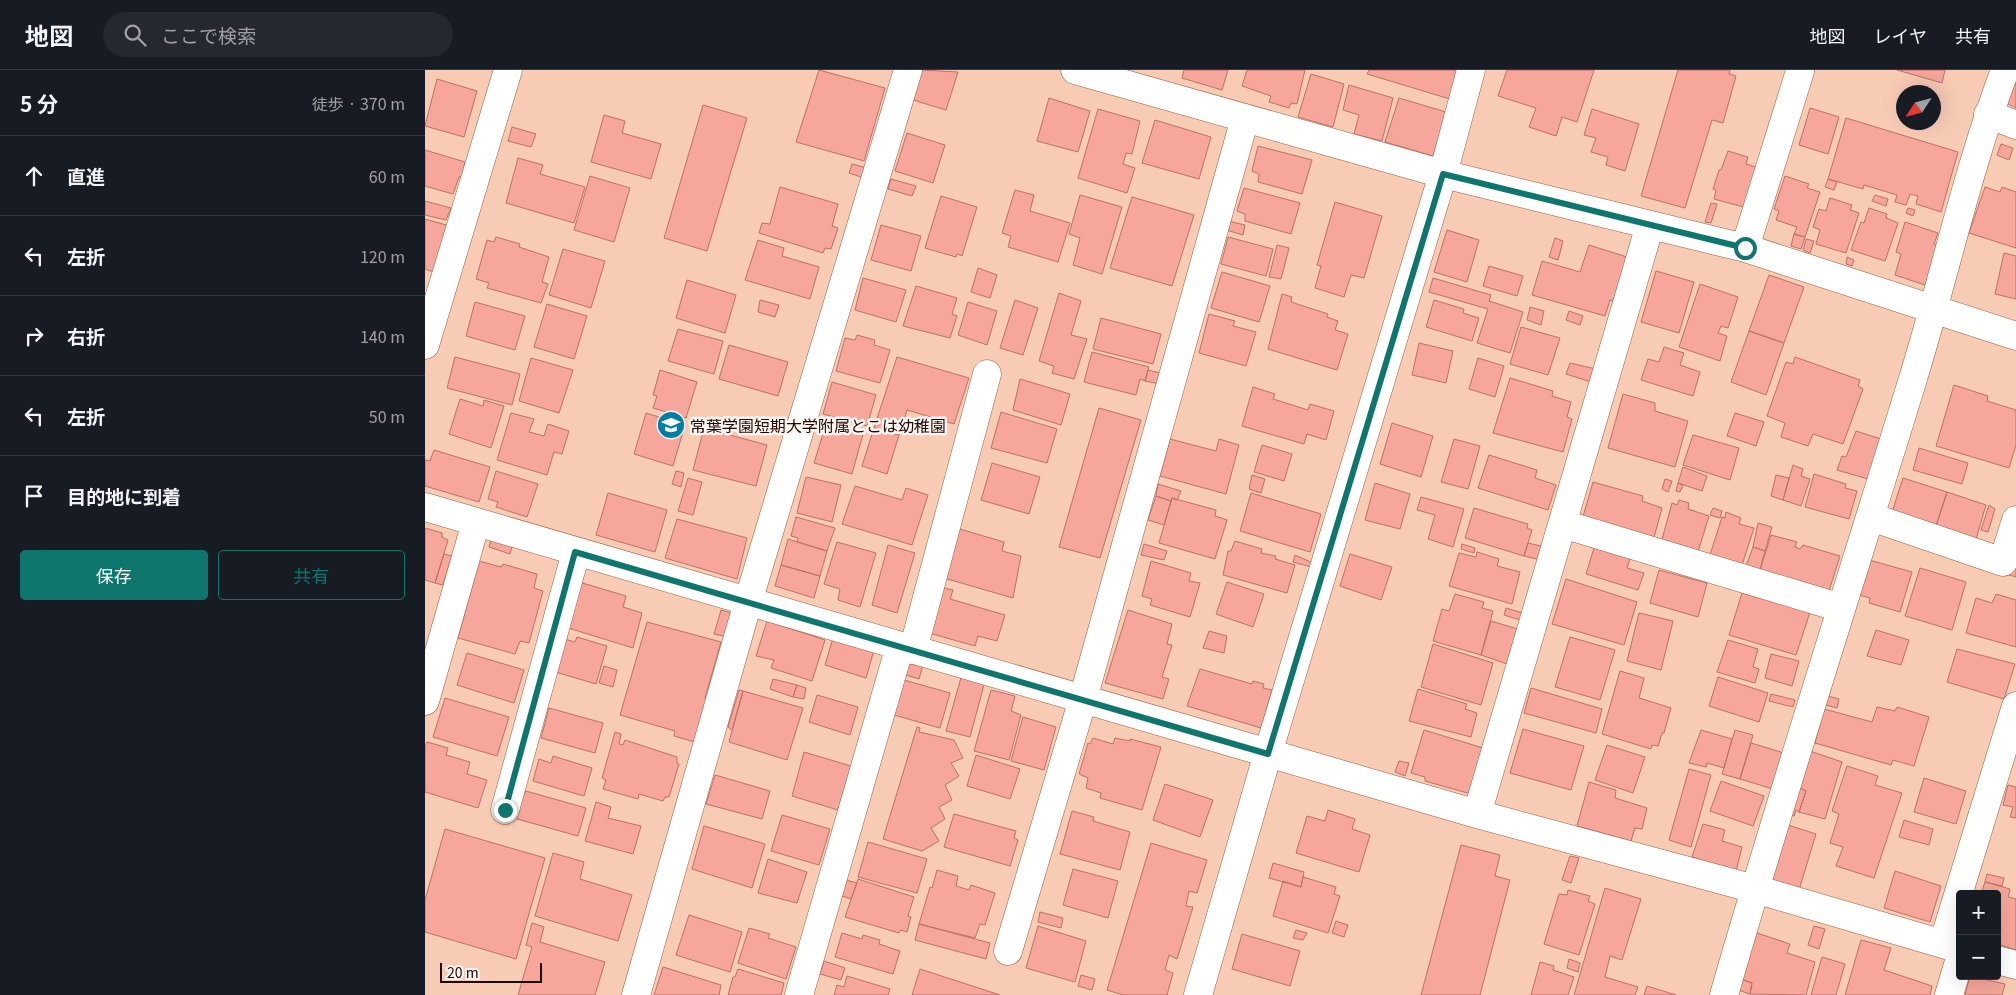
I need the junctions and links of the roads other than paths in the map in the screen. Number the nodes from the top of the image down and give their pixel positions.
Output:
1 (508, 70) edge
2 (908, 70) edge
3 (1075, 70) edge
4 (1471, 70) edge
5 (2005, 70) edge
6 (1800, 71) edge
7 (1988, 114) junction
8 (1245, 118) junction
9 (2016, 124) edge
10 (1443, 174) junction
11 (1650, 225) junction
12 (1745, 248) junction
13 (1934, 310) junction
14 (2016, 336) edge
15 (425, 345) edge
16 (987, 374) dead end
17 (425, 507) edge
18 (1871, 517) junction
19 (2016, 520) edge
20 (476, 522) junction
21 (1563, 524) junction
22 (575, 552) junction
23 (748, 602) junction
24 (1841, 608) junction
25 (907, 648) junction
26 (1083, 700) junction
27 (425, 701) edge
28 (2016, 706) edge
29 (1268, 754) junction
30 (505, 810) dead end
31 (1477, 814) junction
32 (1755, 889) junction
33 (1954, 950) edge
34 (1008, 951) dead end
35 (2001, 961) edge
36 (2016, 965) edge
37 (636, 995) edge
38 (799, 995) edge
39 (1198, 995) edge
40 (1724, 995) edge
41 (1949, 995) edge

1 - 15 street
2 - 23 street
3 - 8 street
4 - 10 street
5 - 7 street
6 - 12 street
7 - 9 street
7 - 13 street
8 - 10 street
8 - 26 street
10 - 11 street
10 - 29 street
11 - 12 street
11 - 21 street
12 - 13 street
13 - 14 street
13 - 18 street
16 - 25 street
17 - 20 street
18 - 19 street
18 - 24 street
20 - 22 street
20 - 27 street
21 - 24 street
21 - 31 street
22 - 23 street
22 - 30 street
23 - 25 street
23 - 37 street
24 - 32 street
25 - 26 street
25 - 38 street
26 - 29 street
26 - 34 street
28 - 33 street
29 - 31 street
29 - 39 street
31 - 32 street
32 - 33 street
32 - 40 street
33 - 41 street
35 - 36 street

